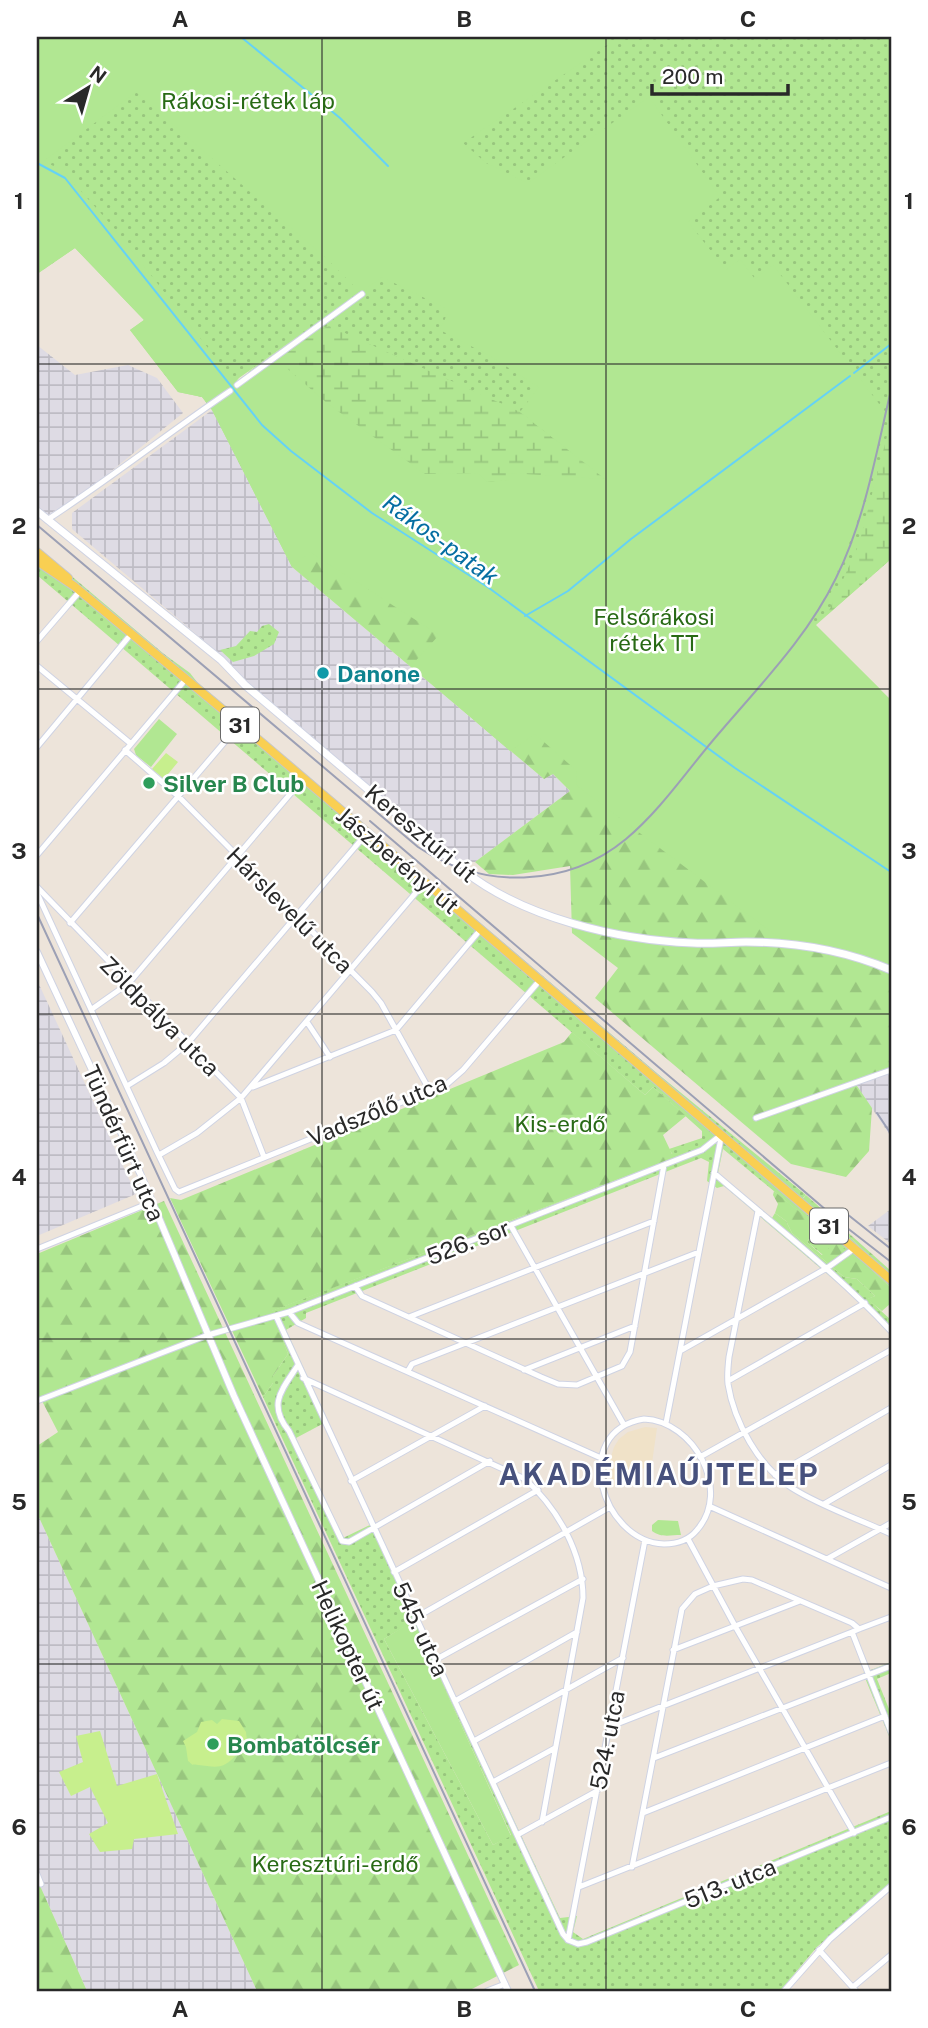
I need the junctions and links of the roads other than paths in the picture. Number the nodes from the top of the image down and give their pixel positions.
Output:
1 (362, 294) dead end
2 (237, 385) dead end
3 (230, 391) dead end
4 (37, 511) edge
5 (47, 520) junction
6 (37, 552) edge
7 (37, 561) edge
8 (77, 588) junction
9 (132, 633) junction
10 (37, 641) edge
11 (37, 666) edge
12 (186, 679) junction
13 (77, 699) junction
14 (240, 724) junction
15 (130, 743) junction
16 (37, 747) edge
17 (125, 750) junction
18 (303, 779) junction
19 (178, 796) junction
20 (368, 833) junction
21 (40, 848) edge
22 (37, 855) edge
23 (237, 856) junction
24 (425, 882) junction
25 (37, 887) edge
26 (37, 893) edge
27 (295, 915) junction
28 (71, 923) junction
29 (481, 929) junction
30 (37, 952) edge
31 (891, 970) edge
32 (350, 972) junction
33 (540, 980) junction
34 (129, 983) junction
35 (92, 1009) junction
36 (307, 1022) junction
37 (396, 1030) junction
38 (188, 1042) junction
39 (330, 1057) junction
40 (891, 1070) edge
41 (127, 1086) junction
42 (250, 1088) junction
43 (430, 1091) junction
44 (242, 1098) junction
45 (757, 1118) dead end
46 (722, 1135) junction
47 (702, 1150) junction
48 (159, 1155) junction
49 (264, 1157) junction
50 (716, 1160) junction
51 (664, 1165) junction
52 (714, 1173) junction
53 (152, 1202) junction
54 (758, 1211) junction
55 (654, 1221) junction
56 (511, 1226) junction
57 (37, 1248) edge
58 (855, 1248) junction
59 (699, 1252) junction
60 (534, 1268) junction
61 (827, 1268) junction
62 (645, 1273) junction
63 (891, 1280) edge
64 (355, 1286) junction
65 (865, 1303) junction
66 (557, 1308) junction
67 (289, 1312) junction
68 (276, 1316) junction
69 (408, 1317) junction
70 (737, 1319) junction
71 (635, 1326) junction
72 (891, 1331) edge
73 (208, 1335) junction
74 (466, 1343) junction
75 (579, 1348) junction
76 (891, 1350) edge
77 (680, 1351) junction
78 (298, 1365) junction
79 (524, 1370) junction
80 (408, 1371) junction
81 (596, 1377) junction
82 (303, 1378) junction
83 (728, 1381) junction
84 (37, 1401) edge
85 (485, 1406) junction
86 (891, 1408) edge
87 (666, 1423) junction
88 (624, 1424) junction
89 (746, 1432) junction
90 (432, 1435) junction
91 (700, 1457) junction
92 (601, 1458) junction
93 (490, 1461) junction
94 (891, 1465) edge
95 (775, 1475) junction
96 (351, 1481) junction
97 (538, 1490) junction
98 (824, 1504) junction
99 (709, 1506) junction
100 (610, 1507) junction
101 (891, 1523) edge
102 (373, 1528) junction
103 (880, 1529) junction
104 (565, 1532) junction
105 (891, 1534) edge
106 (688, 1539) junction
107 (645, 1540) junction
108 (827, 1559) junction
109 (394, 1572) junction
110 (583, 1579) junction
111 (713, 1586) junction
112 (891, 1588) edge
113 (800, 1601) junction
114 (891, 1617) edge
115 (415, 1618) junction
116 (735, 1626) junction
117 (859, 1629) junction
118 (577, 1632) junction
119 (852, 1632) junction
120 (673, 1650) junction
121 (623, 1657) junction
122 (435, 1660) junction
123 (891, 1666) edge
124 (760, 1668) junction
125 (869, 1674) junction
126 (566, 1690) junction
127 (456, 1701) junction
128 (663, 1706) junction
129 (783, 1708) junction
130 (885, 1716) junction
131 (609, 1727) junction
132 (891, 1732) edge
133 (474, 1741) junction
134 (555, 1748) junction
135 (806, 1749) junction
136 (654, 1758) junction
137 (891, 1763) edge
138 (493, 1782) junction
139 (829, 1789) junction
140 (597, 1791) junction
141 (643, 1813) junction
142 (891, 1817) edge
143 (542, 1822) junction
144 (854, 1833) junction
145 (517, 1836) junction
146 (632, 1867) junction
147 (37, 1874) edge
148 (41, 1884) dead end
149 (891, 1886) edge
150 (579, 1887) junction
151 (568, 1940) junction
152 (819, 1950) junction
153 (891, 1955) edge
154 (506, 1988) edge
155 (854, 1989) edge
156 (487, 1991) edge
157 (786, 1991) edge

1 - 2 street
3 - 5 street
4 - 5 main road, Keresztúri út
5 - 31 main road, Keresztúri út
6 - 8 main road, Jászberényi út / 31
7 - 8 main road, Jászberényi út / 31
8 - 9 main road, Jászberényi út / 31
8 - 10 street
9 - 12 main road, Jászberényi út / 31
9 - 13 street
11 - 13 street
12 - 14 main road, Jászberényi út / 31
12 - 15 street
13 - 15 street
13 - 16 street
14 - 18 main road, Jászberényi út / 31
14 - 19 street
15 - 17 street
17 - 19 street, Hárslevelű utca
17 - 21 street
18 - 20 main road, Jászberényi út / 31
18 - 23 street
19 - 23 street, Hárslevelű utca
19 - 28 street
20 - 24 main road, Jászberényi út / 31
20 - 27 street
21 - 22 street
23 - 27 street, Hárslevelű utca
23 - 34 street
24 - 29 main road, Jászberényi út / 31
24 - 32 street
25 - 28 street, Zöldpálya utca
26 - 35 street
27 - 32 street, Hárslevelű utca
27 - 38 street
28 - 34 street, Zöldpálya utca
29 - 33 main road, Jászberényi út / 31
29 - 37 street
30 - 53 street, Tündérfürt utca
32 - 36 street
32 - 37 street, Hárslevelű utca
33 - 43 street, Vadszőlő utca
33 - 46 main road, Jászberényi út / 31
34 - 35 street
34 - 38 street, Zöldpálya utca
35 - 41 street
36 - 39 street
36 - 42 street
37 - 39 street
37 - 43 street, Hárslevelű utca
38 - 41 street
38 - 44 street, Zöldpálya utca
39 - 42 street
40 - 45 street
41 - 48 street
42 - 44 street
43 - 49 street, Vadszőlő utca
44 - 48 street
44 - 49 street, Zöldpálya utca
46 - 47 street, 526. sor
46 - 50 street
46 - 58 main road, 31
47 - 50 street
47 - 51 street, 526. sor
48 - 49 street, Vadszőlő utca
50 - 52 street
51 - 55 street
51 - 56 street, 526. sor
52 - 54 street
52 - 59 street
53 - 57 street
53 - 73 street, Tündérfürt utca
54 - 61 street
54 - 70 street
55 - 60 street
55 - 62 street
56 - 60 street
56 - 64 street, 526. sor
58 - 61 street
58 - 63 main road, 31
59 - 62 street
59 - 77 street
60 - 66 street
60 - 69 street
61 - 65 street
61 - 70 street
62 - 66 street
62 - 71 street
64 - 67 street, 526. sor
64 - 69 street
65 - 72 street
65 - 83 street
66 - 74 street
66 - 75 street
67 - 68 street, 526. sor
67 - 80 street
68 - 73 street, 526. sor
68 - 78 street, 545. utca
69 - 74 street
70 - 77 street
70 - 83 street
71 - 75 street
71 - 81 street
73 - 84 street, 526. sor
73 - 154 street, Helikopter út
74 - 79 street
74 - 80 street
75 - 79 street
75 - 81 street
76 - 89 street
77 - 87 street
78 - 82 street, 545. utca
78 - 102 street
79 - 81 street
80 - 85 street
81 - 88 street
82 - 90 street
82 - 96 street, 545. utca
83 - 89 street
85 - 90 street
85 - 92 street
86 - 95 street
87 - 88 street
87 - 91 street
88 - 92 street
89 - 91 street
89 - 95 street
90 - 93 street
90 - 96 street
91 - 99 street
92 - 100 street
93 - 97 street
93 - 102 street
94 - 98 street
95 - 98 street
96 - 102 street, 545. utca
97 - 104 street
97 - 109 street
98 - 103 street
99 - 106 street
99 - 108 street
100 - 104 street
100 - 107 street
101 - 103 street
102 - 109 street, 545. utca
103 - 105 street
103 - 108 street
104 - 110 street
104 - 115 street
106 - 107 street
106 - 111 street
107 - 121 street, 524. utca
108 - 112 street
109 - 115 street, 545. utca
110 - 118 street
110 - 122 street
111 - 113 street
111 - 116 street
111 - 120 street
113 - 116 street
113 - 117 street
114 - 117 street
115 - 122 street, 545. utca
116 - 120 street
116 - 124 street
117 - 119 street
118 - 126 street
118 - 127 street
119 - 124 street
119 - 125 street
120 - 128 street
121 - 126 street
121 - 131 street, 524. utca
122 - 127 street, 545. utca
123 - 125 street
124 - 128 street
124 - 129 street
125 - 129 street
125 - 130 street
126 - 133 street
126 - 134 street
127 - 133 street, 545. utca
128 - 131 street
128 - 136 street
129 - 135 street
129 - 136 street
130 - 132 street
130 - 135 street
131 - 140 street, 524. utca
133 - 138 street, 545. utca
134 - 138 street
134 - 143 street
135 - 139 street
135 - 141 street
136 - 141 street
137 - 139 street
138 - 145 street, 545. utca
139 - 144 street
139 - 146 street
140 - 143 street
140 - 150 street, 524. utca
141 - 146 street
142 - 144 street, 513. utca
143 - 145 street
144 - 151 street, 513. utca
145 - 151 street, 545. utca
146 - 150 street
147 - 148 street
149 - 152 street
150 - 151 street, 524. utca
152 - 155 street
152 - 157 street
153 - 155 street
154 - 156 street

